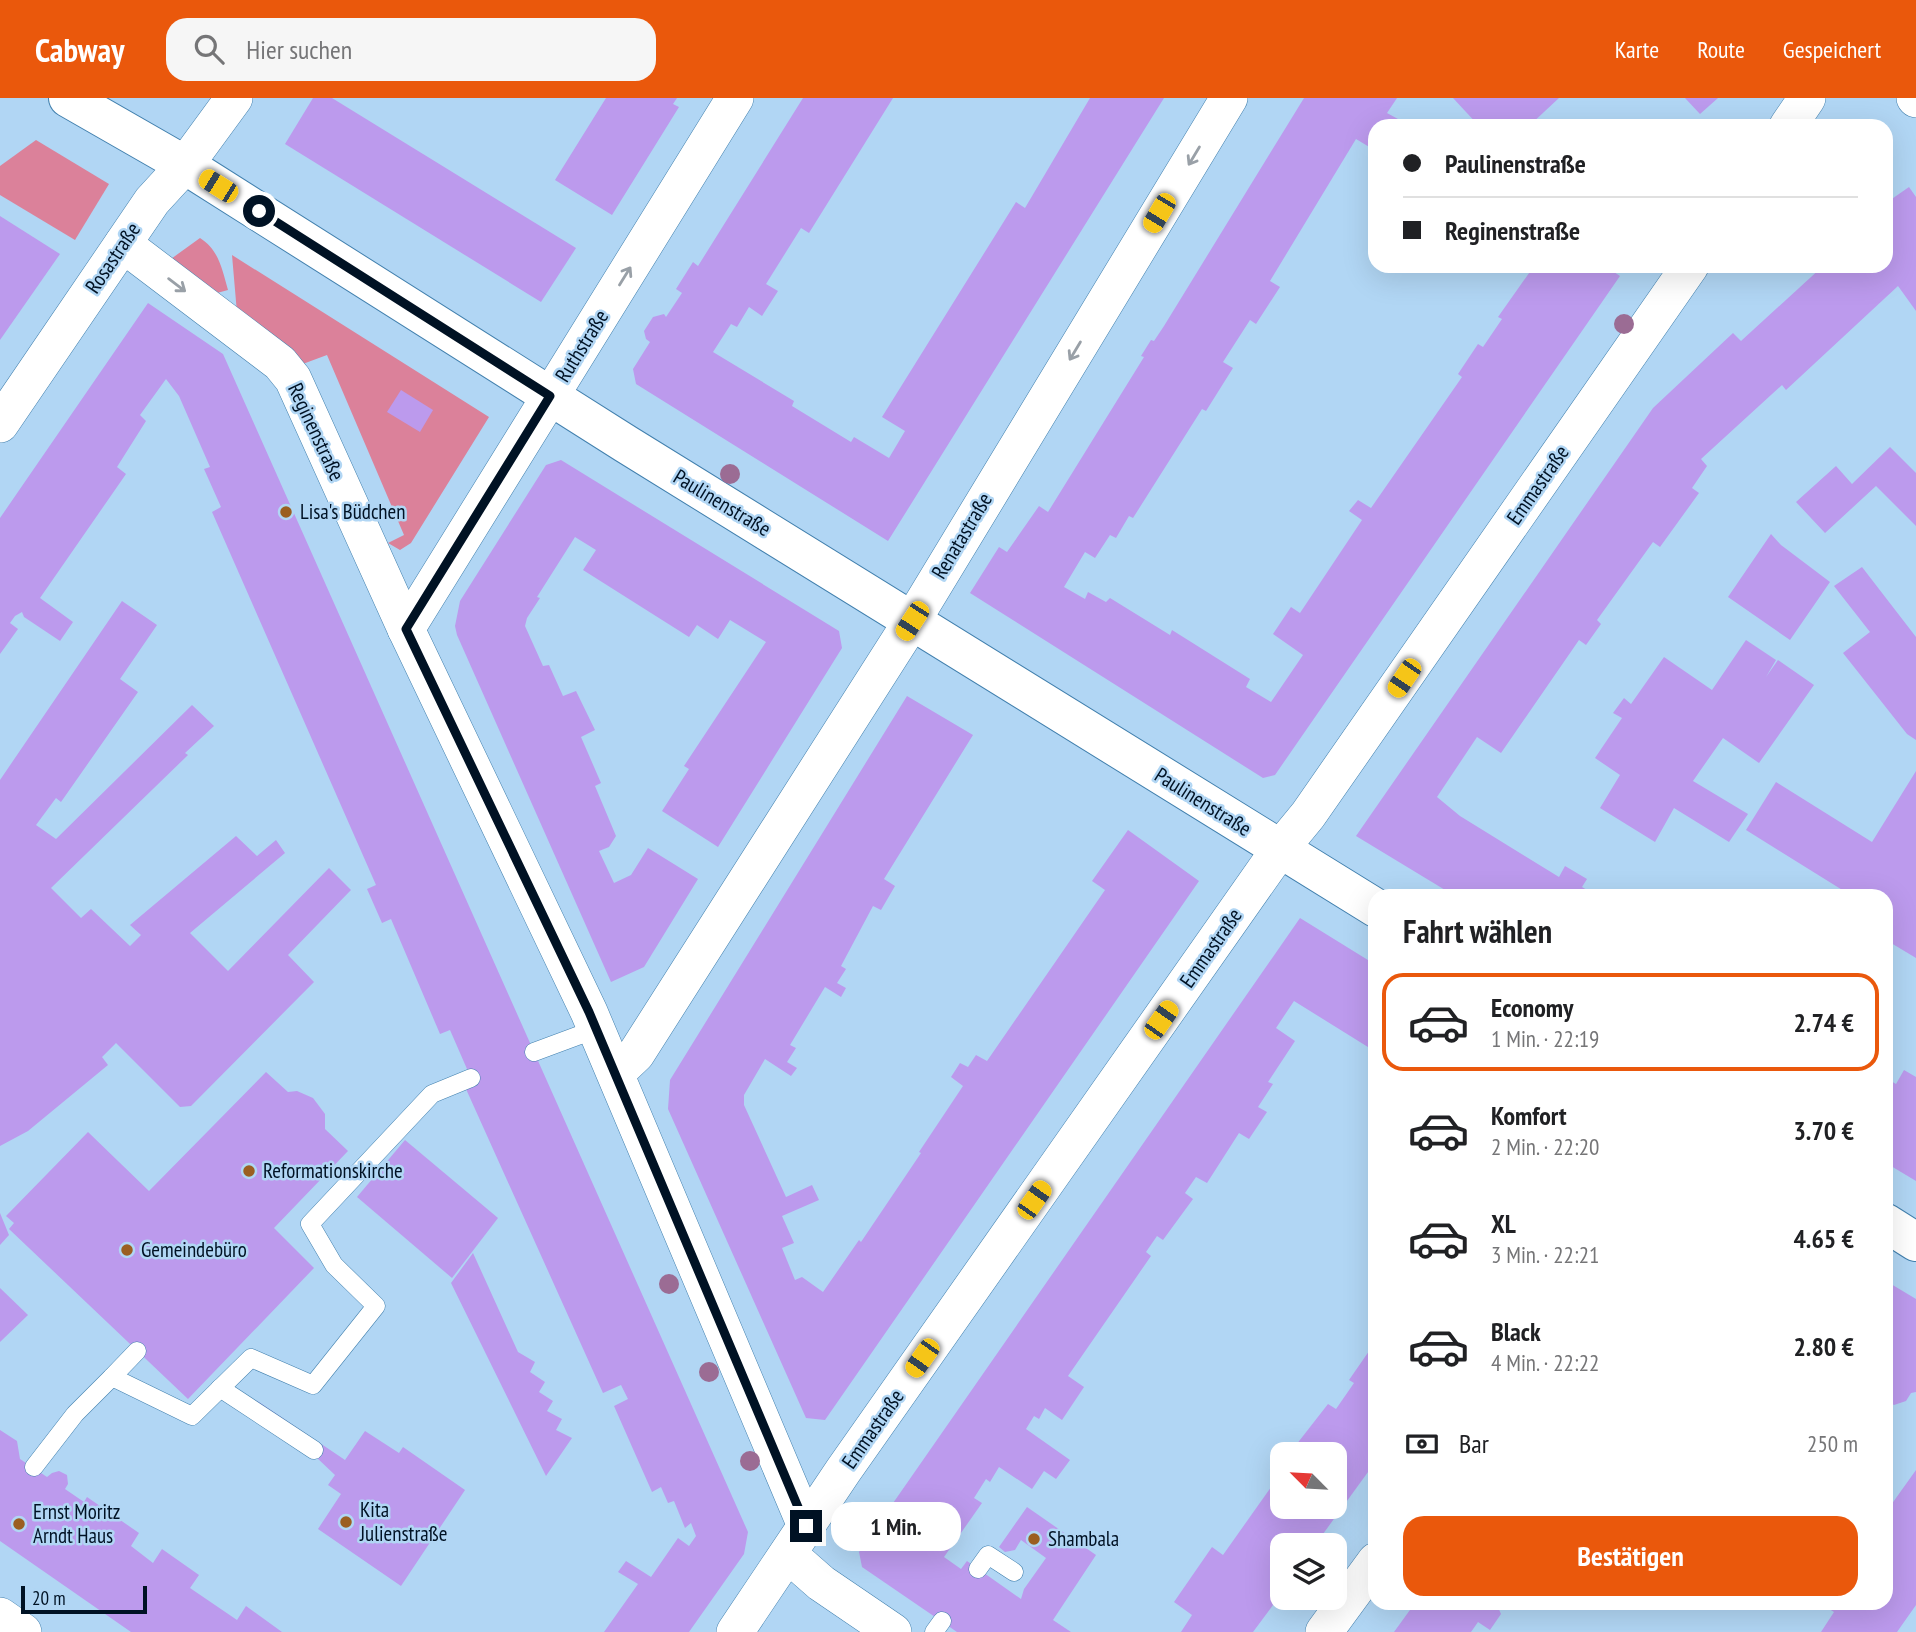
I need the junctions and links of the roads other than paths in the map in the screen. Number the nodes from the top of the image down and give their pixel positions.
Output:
1 (68, 98) edge
2 (234, 98) edge
3 (736, 98) edge
4 (1229, 98) edge
5 (1807, 98) edge
6 (1793, 119) edge
7 (186, 165) junction
8 (122, 244) junction
9 (1685, 273) edge
10 (550, 396) junction
11 (0, 424) edge
12 (912, 621) junction
13 (406, 629) junction
14 (1280, 849) junction
15 (1368, 903) edge
16 (596, 1029) junction
17 (534, 1052) dead end
18 (616, 1073) junction
19 (471, 1077) dead end
20 (1893, 1227) edge
21 (1916, 1242) edge
22 (137, 1351) dead end
23 (112, 1377) junction
24 (220, 1388) junction
25 (314, 1450) dead end
26 (34, 1468) dead end
27 (797, 1540) junction
28 (978, 1569) dead end
29 (1014, 1572) dead end
30 (1368, 1572) edge
31 (0, 1616) edge
32 (23, 1632) edge
33 (735, 1632) edge
34 (893, 1632) edge
35 (1324, 1632) edge

1 - 7 street, Paulinenstraße
2 - 7 street, Rosastraße
10 -> 3 street, Ruthstraße
4 -> 12 street, Renatastraße
5 - 6 street
7 - 8 street, Rosastraße
7 - 10 street, Paulinenstraße
8 - 11 street, Rosastraße
8 -> 13 street, Reginenstraße
9 - 14 street, Emmastraße
10 - 12 street, Paulinenstraße
10 - 13 street, Ruthstraße
12 - 14 street, Paulinenstraße
12 - 18 street, Renatastraße
13 - 16 street, Reginenstraße
14 - 15 street, Paulinenstraße
14 - 27 street, Emmastraße
16 - 17 lane
16 - 18 street, Reginenstraße
18 - 27 street, Reginenstraße
19 - 24 lane
20 - 21 street
22 - 23 lane
23 - 24 lane
23 - 26 lane
24 - 25 lane
27 - 33 street, Emmastraße
27 - 34 street, Reginenstraße
28 - 29 lane
30 - 35 street
31 - 32 street

